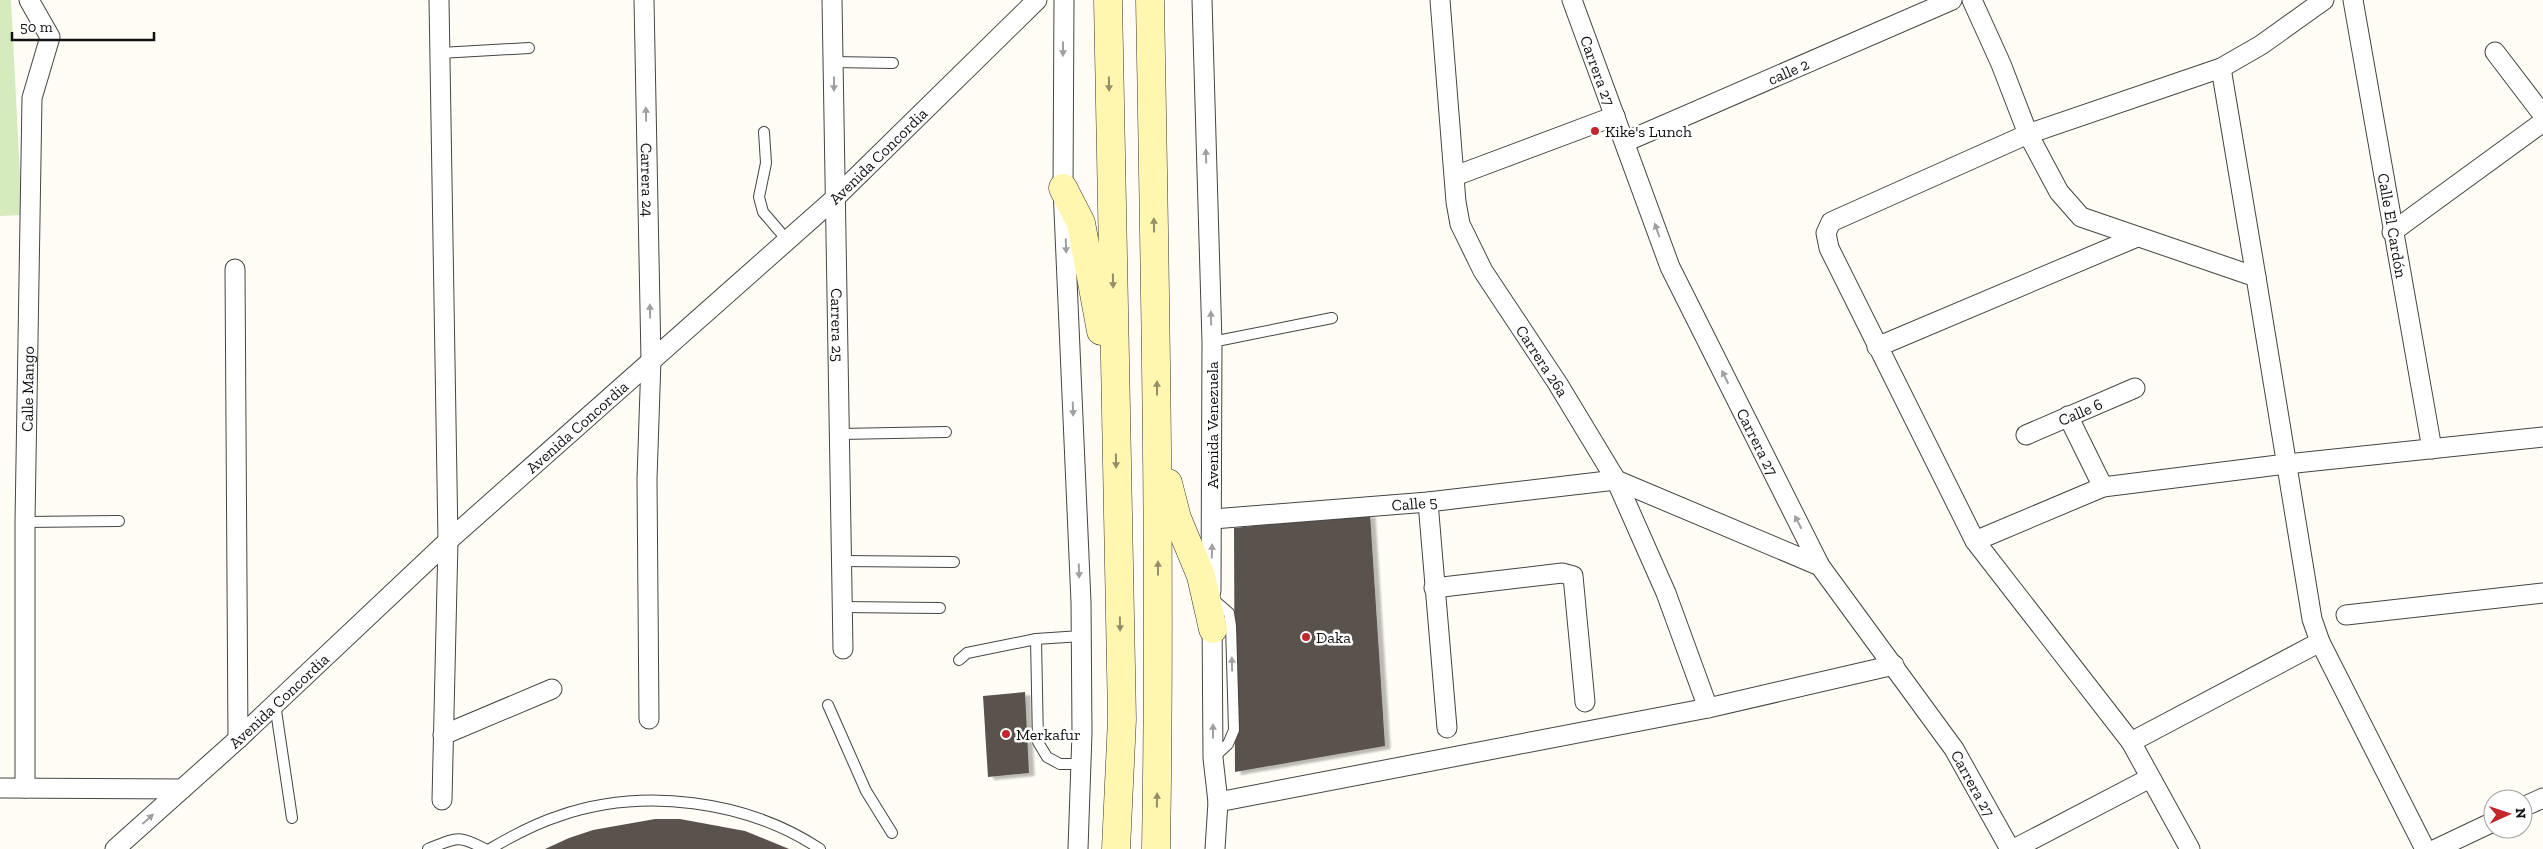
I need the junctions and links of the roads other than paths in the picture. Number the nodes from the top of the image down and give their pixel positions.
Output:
1 (30, 0) edge
2 (439, 0) edge
3 (644, 0) edge
4 (832, 0) edge
5 (1037, 0) edge
6 (1064, 0) edge
7 (1108, 0) edge
8 (1150, 0) edge
9 (1202, 0) edge
10 (1440, 0) edge
11 (1572, 0) edge
12 (1952, 0) edge
13 (1972, 0) edge
14 (2324, 0) edge
15 (2353, 0) edge
16 (529, 48) dead end
17 (2495, 52) dead end
18 (440, 53) junction
19 (834, 62) junction
20 (893, 63) dead end
21 (2221, 68) junction
22 (2543, 115) edge
23 (1615, 116) junction
24 (2543, 122) edge
25 (764, 132) dead end
26 (2028, 134) junction
27 (1625, 142) junction
28 (1455, 176) junction
29 (1063, 188) junction
30 (834, 199) junction
31 (2392, 232) junction
32 (2137, 237) junction
33 (787, 240) junction
34 (235, 269) dead end
35 (2256, 277) junction
36 (1332, 318) dead end
37 (1212, 342) junction
38 (1877, 346) junction
39 (651, 360) junction
40 (2135, 388) dead end
41 (1115, 396) junction
42 (2068, 416) junction
43 (1157, 427) junction
44 (946, 432) dead end
45 (840, 434) junction
46 (2026, 436) dead end
47 (2543, 437) edge
48 (2432, 450) junction
49 (2286, 464) junction
50 (1616, 480) junction
51 (2103, 487) junction
52 (1428, 502) junction
53 (1213, 519) junction
54 (119, 521) dead end
55 (25, 522) junction
56 (448, 541) junction
57 (1975, 541) junction
58 (841, 561) junction
59 (954, 562) dead end
60 (1820, 566) junction
61 (1434, 588) junction
62 (2543, 593) edge
63 (1210, 596) junction
64 (841, 607) junction
65 (940, 608) dead end
66 (2346, 614) dead end
67 (1213, 629) junction
68 (1081, 636) junction
69 (1036, 639) junction
70 (2320, 642) junction
71 (843, 649) dead end
72 (959, 660) dead end
73 (1894, 665) junction
74 (552, 689) dead end
75 (1585, 702) dead end
76 (274, 704) junction
77 (828, 705) dead end
78 (1708, 708) junction
79 (649, 719) dead end
80 (1447, 728) dead end
81 (443, 735) junction
82 (238, 739) junction
83 (2131, 742) junction
84 (1213, 758) junction
85 (1081, 764) junction
86 (2150, 778) junction
87 (0, 788) edge
88 (25, 788) junction
89 (182, 789) junction
90 (442, 800) dead end
91 (1218, 802) junction
92 (292, 818) dead end
93 (2483, 827) edge
94 (892, 833) dead end
95 (115, 849) edge
96 (428, 849) edge
97 (484, 849) edge
98 (490, 849) edge
99 (820, 849) edge
100 (1078, 849) edge
101 (1116, 849) edge
102 (1156, 849) edge
103 (1215, 849) edge
104 (2010, 849) edge
105 (2014, 849) edge
106 (2190, 849) edge
107 (2425, 849) edge
108 (2436, 849) edge

1 - 55 street, Calle Mango
2 - 18 street
39 -> 3 street, Carrera 24
4 - 19 street, Carrera 25
5 - 30 street, Avenida Concordia
6 -> 29 street
7 -> 41 street
43 -> 8 street
37 -> 9 street, Avenida Venezuela
10 - 28 street, Carrera 26a
11 - 23 street, Carrera 27
12 - 27 street, calle 2
13 - 26 street
14 - 21 street
15 - 31 street, Calle El Cardón
16 - 18 lane
17 - 22 street
18 - 56 street
19 - 20 lane
19 -> 30 street, Carrera 25
21 - 26 street
21 - 35 street
23 - 27 street, Carrera 27
23 - 28 street
24 - 31 street
25 - 33 lane
26 - 32 street
26 - 38 street
60 -> 27 street, Carrera 27
28 - 50 street, Carrera 26a
29 - 41 street
29 -> 68 street
30 - 33 street, Avenida Concordia
30 - 45 street, Carrera 25
31 - 48 street, Calle El Cardón
32 - 35 street
32 - 38 street
33 - 39 street, Avenida Concordia
34 - 82 street
35 - 49 street
36 - 37 lane
37 - 53 street, Avenida Venezuela
38 - 57 street
39 - 56 street, Avenida Concordia
39 - 79 street, Carrera 24
40 - 42 street, Calle 6
41 -> 101 street
42 - 46 street, Calle 6
42 - 51 street
43 - 67 street
102 -> 43 street
44 - 45 lane
45 - 58 street, Carrera 25
47 - 48 street
48 - 49 street
49 - 51 street
49 - 70 street
50 - 52 street, Calle 5
50 - 60 street
50 - 78 street, Carrera 26a
51 - 57 street
52 - 53 street, Calle 5
52 - 61 street
63 -> 53 street, Avenida Venezuela
54 - 55 lane
55 - 88 street, Calle Mango
56 - 76 street, Avenida Concordia
56 - 81 street
57 - 83 street
58 - 59 lane
58 - 64 street, Carrera 25
60 - 73 street, Carrera 27
61 - 75 street
61 - 80 street
62 - 66 street
63 - 67 street, Avenida Venezuela
84 -> 63 lane
64 - 65 lane
64 - 71 street, Carrera 25
84 -> 67 street, Avenida Venezuela
68 - 69 lane
68 - 85 street
69 - 72 lane
69 - 85 lane
70 - 83 street
70 - 107 street
73 - 78 street
73 - 104 street, Carrera 27
74 - 81 street
76 - 82 street, Avenida Concordia
76 - 92 lane
77 - 94 lane
78 - 91 street
81 - 90 street
82 - 89 street, Avenida Concordia
83 - 86 street
84 - 91 street, Avenida Venezuela
85 - 100 street
86 - 105 street
86 - 106 street
87 - 88 street
88 - 89 street
95 -> 89 street, Avenida Concordia
91 - 103 street, Avenida Venezuela
93 - 108 street
96 - 97 lane
98 - 99 lane

